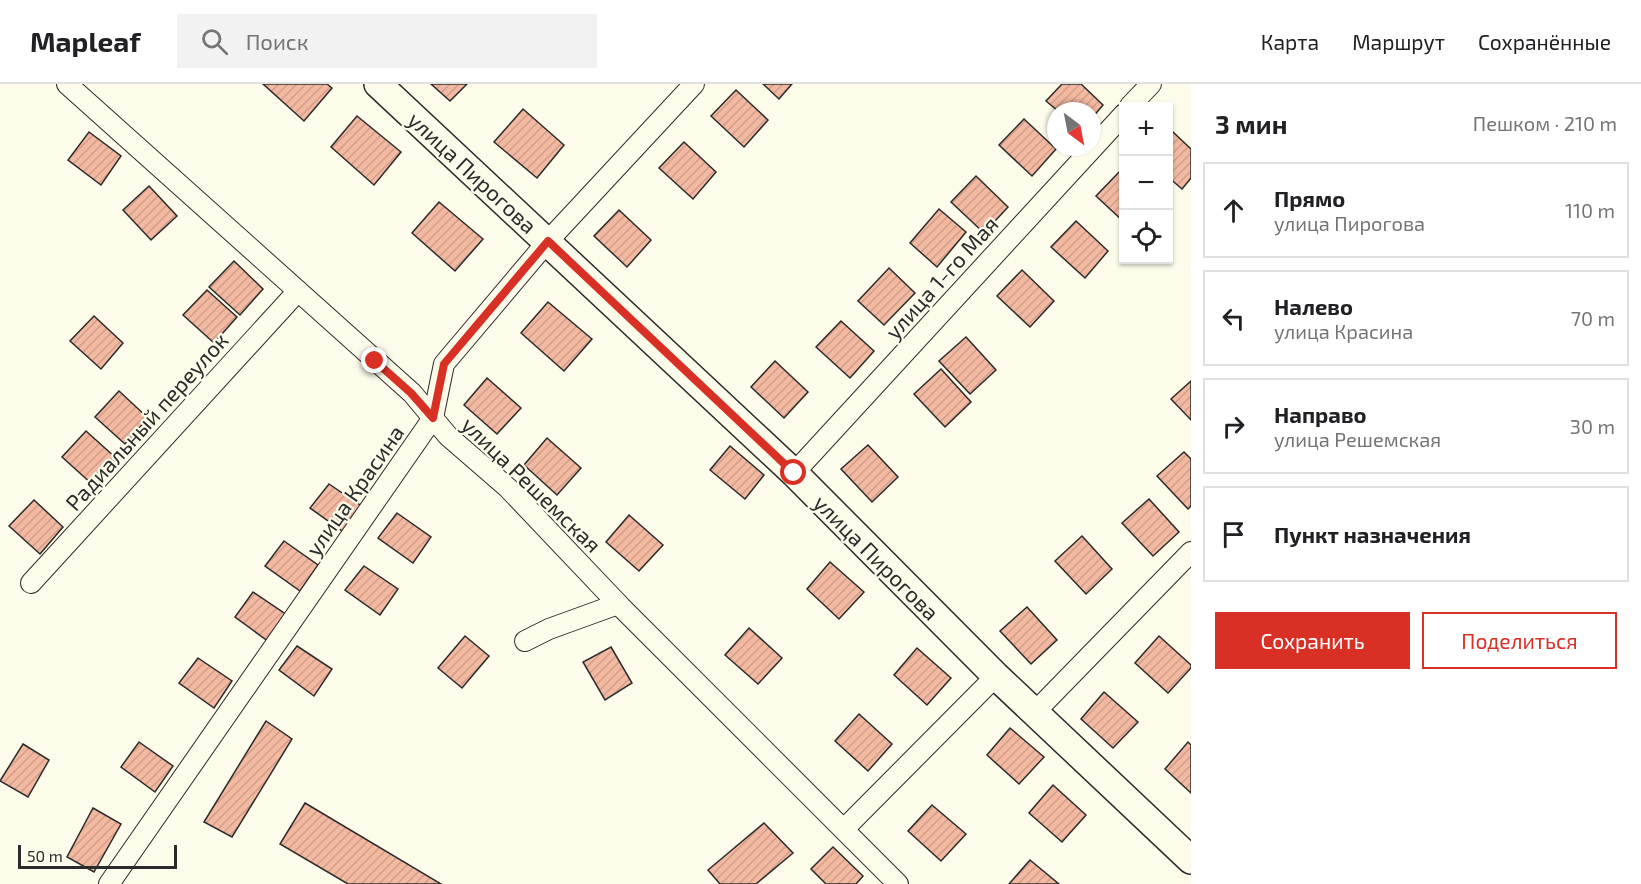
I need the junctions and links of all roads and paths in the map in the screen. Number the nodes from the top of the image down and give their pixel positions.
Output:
1 (67, 84) edge
2 (378, 84) edge
3 (694, 84) edge
4 (1151, 84) edge
5 (1134, 102) edge
6 (1119, 119) edge
7 (548, 241) junction
8 (298, 291) junction
9 (433, 418) junction
10 (794, 473) junction
11 (1191, 552) edge
12 (31, 583) dead end
13 (618, 604) junction
14 (525, 641) dead end
15 (996, 676) junction
16 (1034, 713) junction
17 (844, 829) junction
18 (1191, 860) edge
19 (109, 884) edge
20 (898, 884) edge

1 - 8 street, улица Решемская
2 - 7 street, улица Пирогова
3 - 7 street, улица Красина
4 - 5 street
6 - 10 street, улица 1-го Мая
7 - 9 street, улица Красина
7 - 10 street, улица Пирогова
8 - 9 street, улица Решемская
8 - 12 street, Радиальный переулок
9 - 13 street, улица Решемская
9 - 19 street, улица Красина
10 - 15 street, улица Пирогова
11 - 16 street
13 - 14 street
13 - 17 street, улица Решемская
15 - 16 street, улица Пирогова
15 - 17 street
16 - 18 street, улица Пирогова
17 - 20 street, улица Решемская

